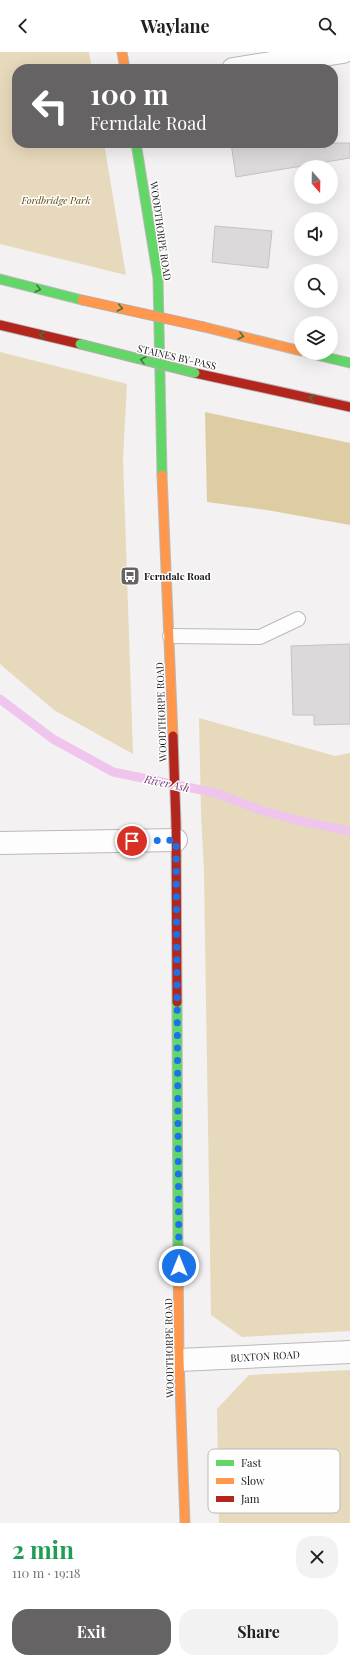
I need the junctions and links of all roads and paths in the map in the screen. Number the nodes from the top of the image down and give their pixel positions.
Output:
1 (122, 52) edge
2 (343, 52) edge
3 (124, 64) edge
4 (265, 64) edge
5 (137, 148) edge
6 (0, 279) edge
7 (0, 325) edge
8 (294, 349) edge
9 (337, 360) edge
10 (350, 363) edge
11 (350, 406) edge
12 (298, 619) dead end
13 (170, 636) junction
14 (176, 840) junction
15 (0, 843) edge
16 (350, 1352) edge
17 (179, 1360) junction
18 (185, 1523) edge

1 - 3 main road
2 - 4 street
5 - 13 main road, WOODTHORPE ROAD
6 -> 8 main road, bridge
11 -> 7 main road, STAINES BY-PASS, bridge
9 - 10 main road
12 - 13 lane
13 - 14 main road, WOODTHORPE ROAD
14 - 15 street
14 - 17 main road, WOODTHORPE ROAD
16 - 17 street, BUXTON ROAD
17 - 18 main road, WOODTHORPE ROAD

